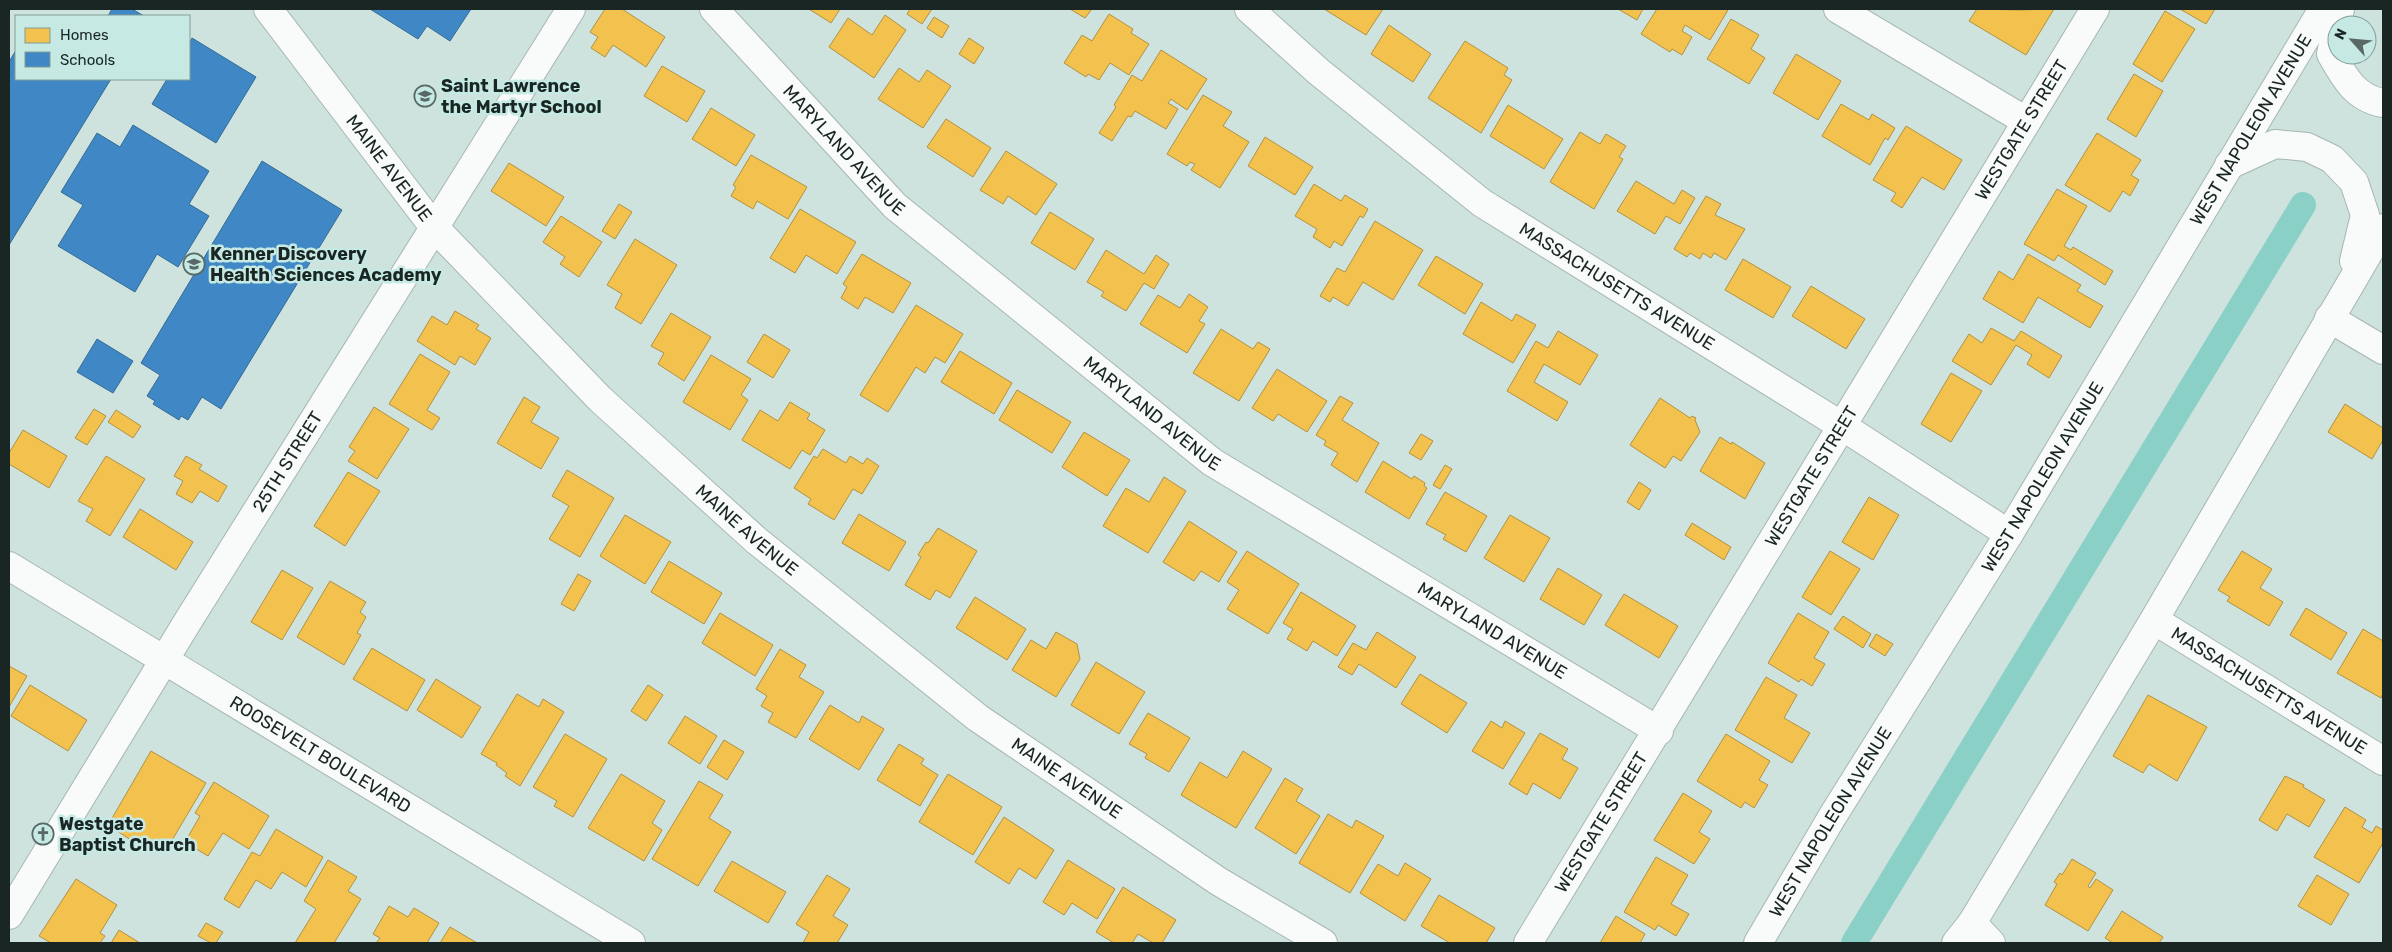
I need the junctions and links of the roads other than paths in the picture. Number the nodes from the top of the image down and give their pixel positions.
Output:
1 (268, 9) edge
2 (571, 9) edge
3 (714, 9) edge
4 (1249, 9) edge
5 (1838, 9) edge
6 (2095, 9) edge
7 (2323, 9) edge
8 (2340, 9) edge
9 (2383, 103) edge
10 (2026, 121) junction
11 (2229, 165) junction
12 (433, 226) junction
13 (2383, 228) edge
14 (2348, 287) junction
15 (2329, 318) junction
16 (2383, 350) edge
17 (1842, 426) junction
18 (2009, 534) junction
19 (9, 566) edge
20 (2154, 620) junction
21 (164, 660) junction
22 (1659, 731) junction
23 (2383, 761) edge
24 (9, 915) edge
25 (1964, 933) edge
26 (631, 943) edge
27 (1323, 943) edge
28 (1528, 943) edge
29 (1758, 943) edge
30 (1991, 943) edge

1 - 12 street, MAINE AVENUE
2 - 12 street, 25TH STREET
3 - 22 street, MARYLAND AVENUE
4 - 17 street, MASSACHUSETTS AVENUE
5 - 10 street
6 - 10 street, WESTGATE STREET
7 - 11 street, WEST NAPOLEON AVENUE
8 - 9 street
10 - 17 street, WESTGATE STREET
11 - 14 street
11 - 18 street, WEST NAPOLEON AVENUE
12 - 21 street, 25TH STREET
12 - 27 street, MAINE AVENUE
13 - 14 street
14 - 15 street
15 - 16 street
15 - 20 street
17 - 18 street, MASSACHUSETTS AVENUE
17 - 22 street, WESTGATE STREET
18 - 29 street, WEST NAPOLEON AVENUE
19 - 21 street, ROOSEVELT BOULEVARD
20 - 23 street, MASSACHUSETTS AVENUE
20 - 25 street
21 - 24 street, 25TH STREET
21 - 26 street, ROOSEVELT BOULEVARD
22 - 28 street, WESTGATE STREET
25 - 30 street

